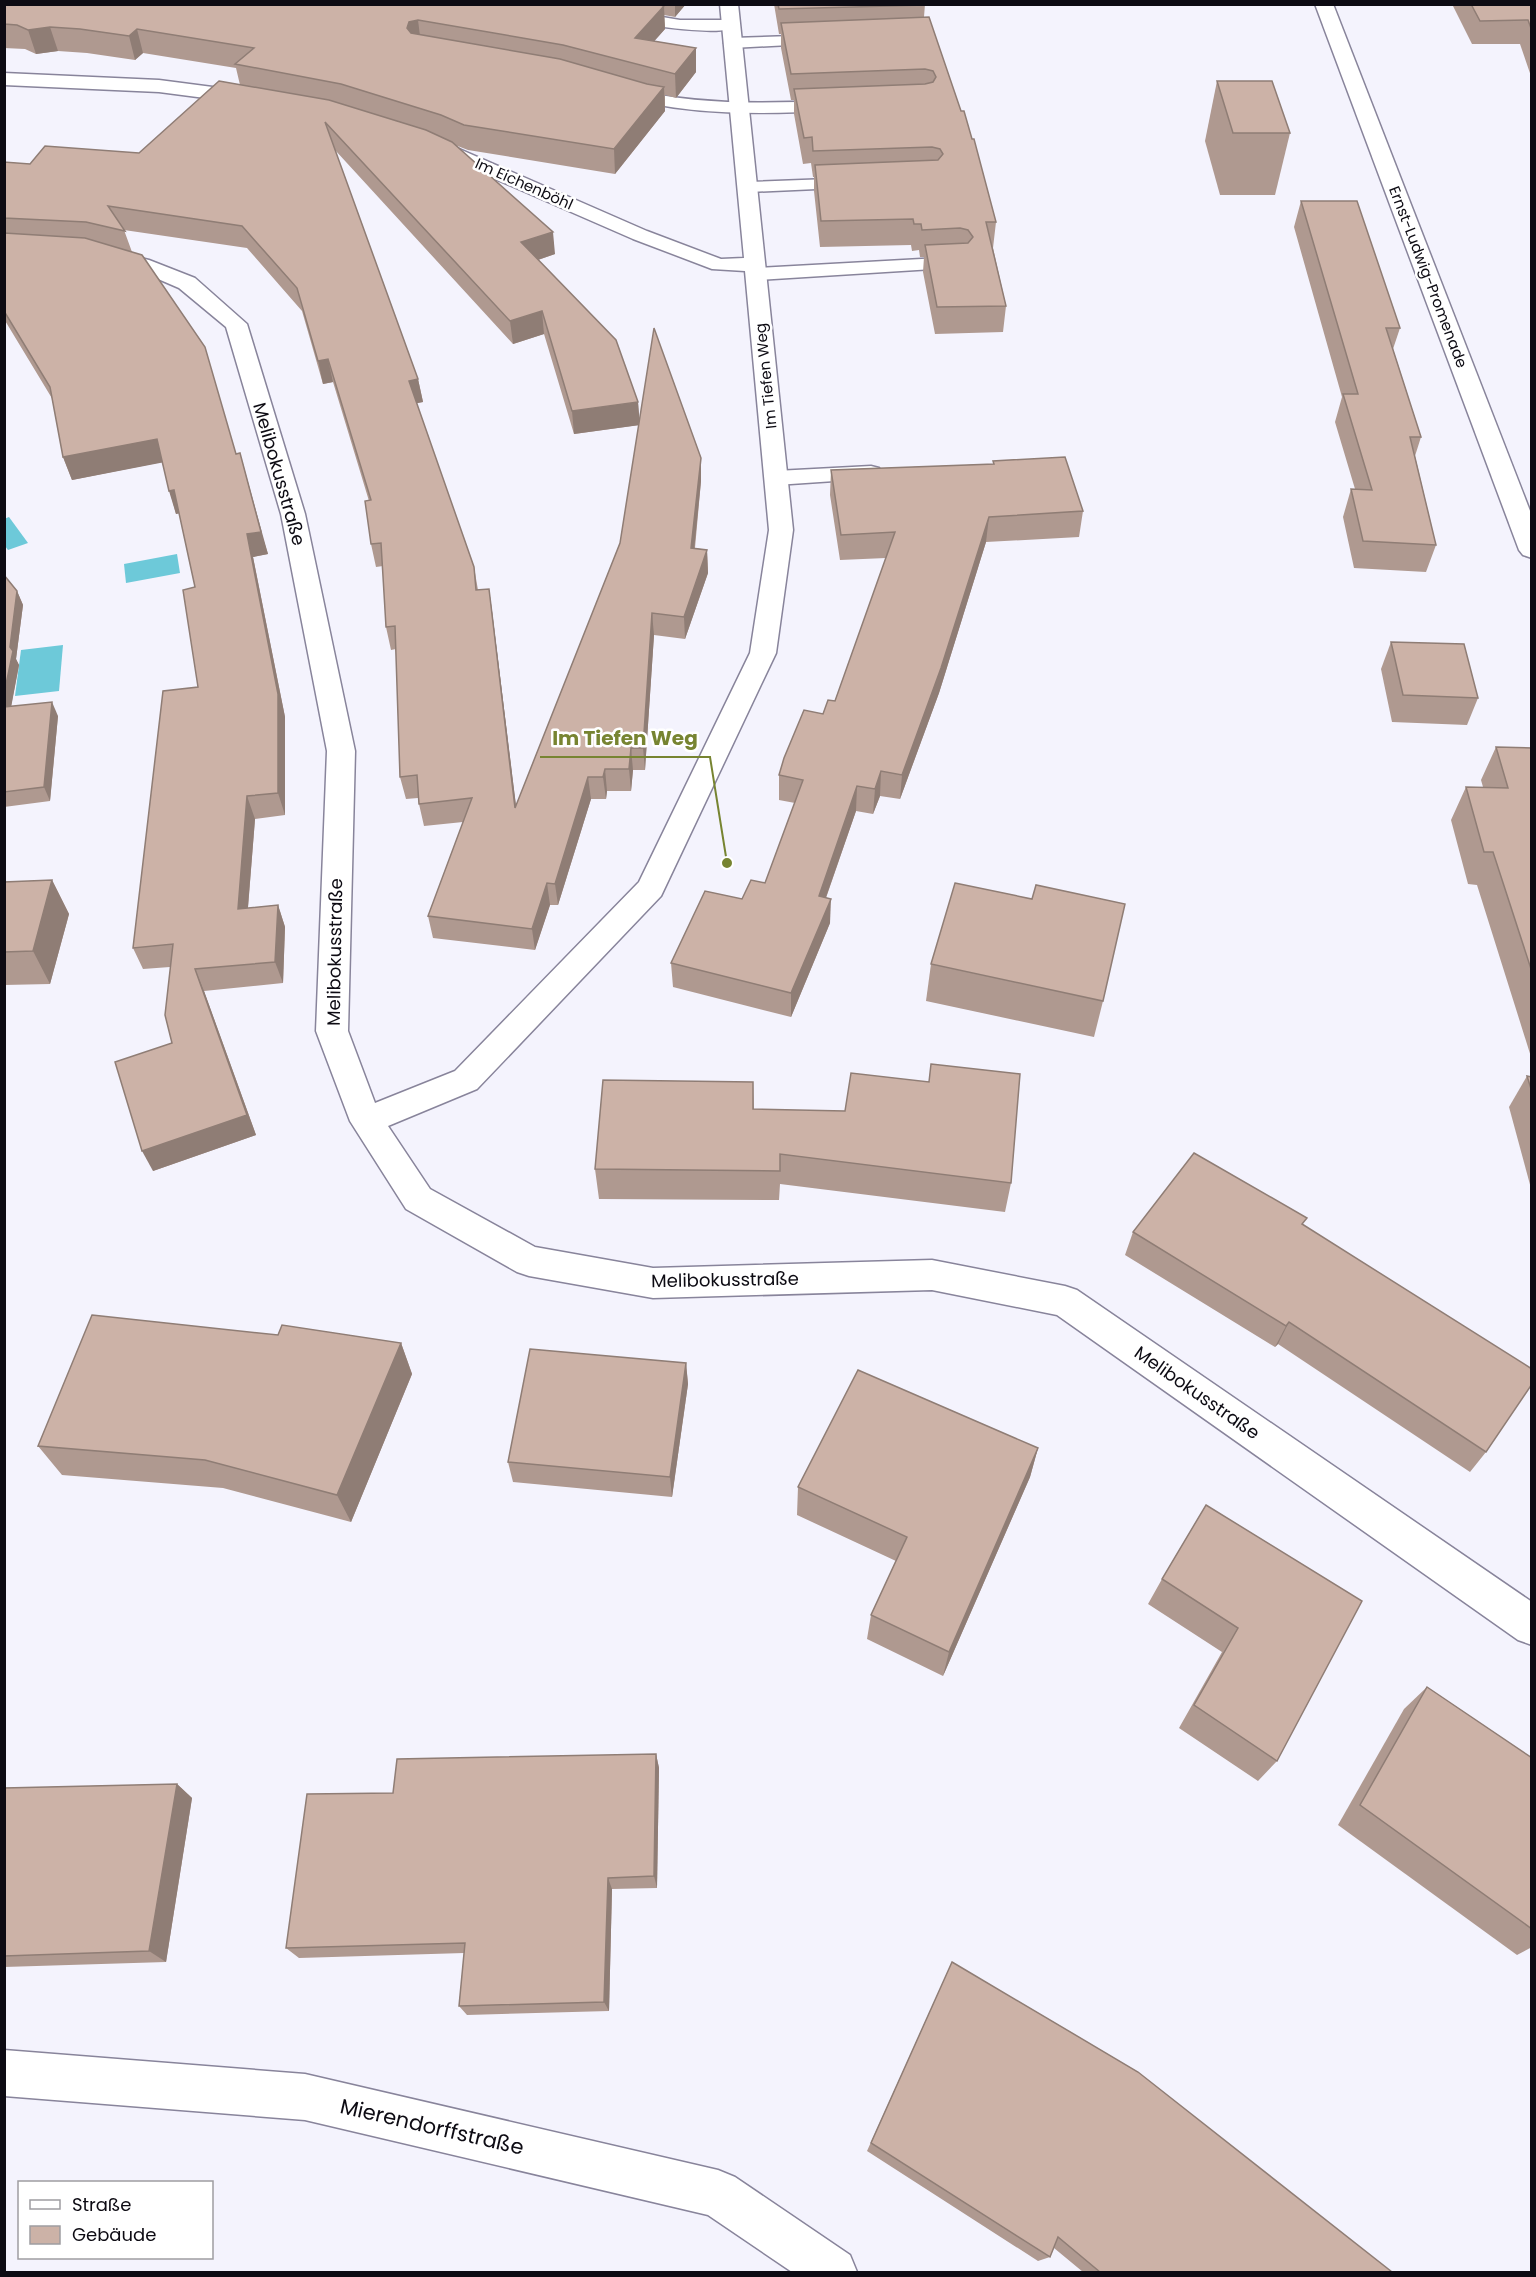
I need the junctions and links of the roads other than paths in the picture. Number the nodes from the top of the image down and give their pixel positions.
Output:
1 (553, 4) edge
2 (1324, 4) edge
3 (730, 24) edge
4 (838, 39) edge
5 (4, 79) edge
6 (614, 90) edge
7 (272, 102) edge
8 (854, 105) edge
9 (739, 109) junction
10 (416, 138) edge
11 (873, 182) edge
12 (749, 188) junction
13 (82, 252) edge
14 (958, 263) edge
15 (755, 269) junction
16 (896, 471) edge
17 (776, 478) junction
18 (1532, 550) edge
19 (366, 1121) junction
20 (1532, 1626) edge
21 (4, 2073) edge
22 (833, 2272) edge

1 - 3 lane
2 - 18 street, Ernst-Ludwig-Promenade
3 - 4 lane
3 - 9 street, Im Tiefen Weg
5 - 7 street
6 - 9 lane
8 - 9 lane
9 - 12 street, Im Tiefen Weg
10 - 15 street, Im Eichenböhl
11 - 12 lane
12 - 15 street, Im Tiefen Weg
13 - 19 street, Melibokusstraße
14 - 15 lane
15 - 17 street, Im Tiefen Weg
16 - 17 lane
17 - 19 street, Im Tiefen Weg
19 - 20 street, Melibokusstraße
21 - 22 street, Mierendorffstraße

